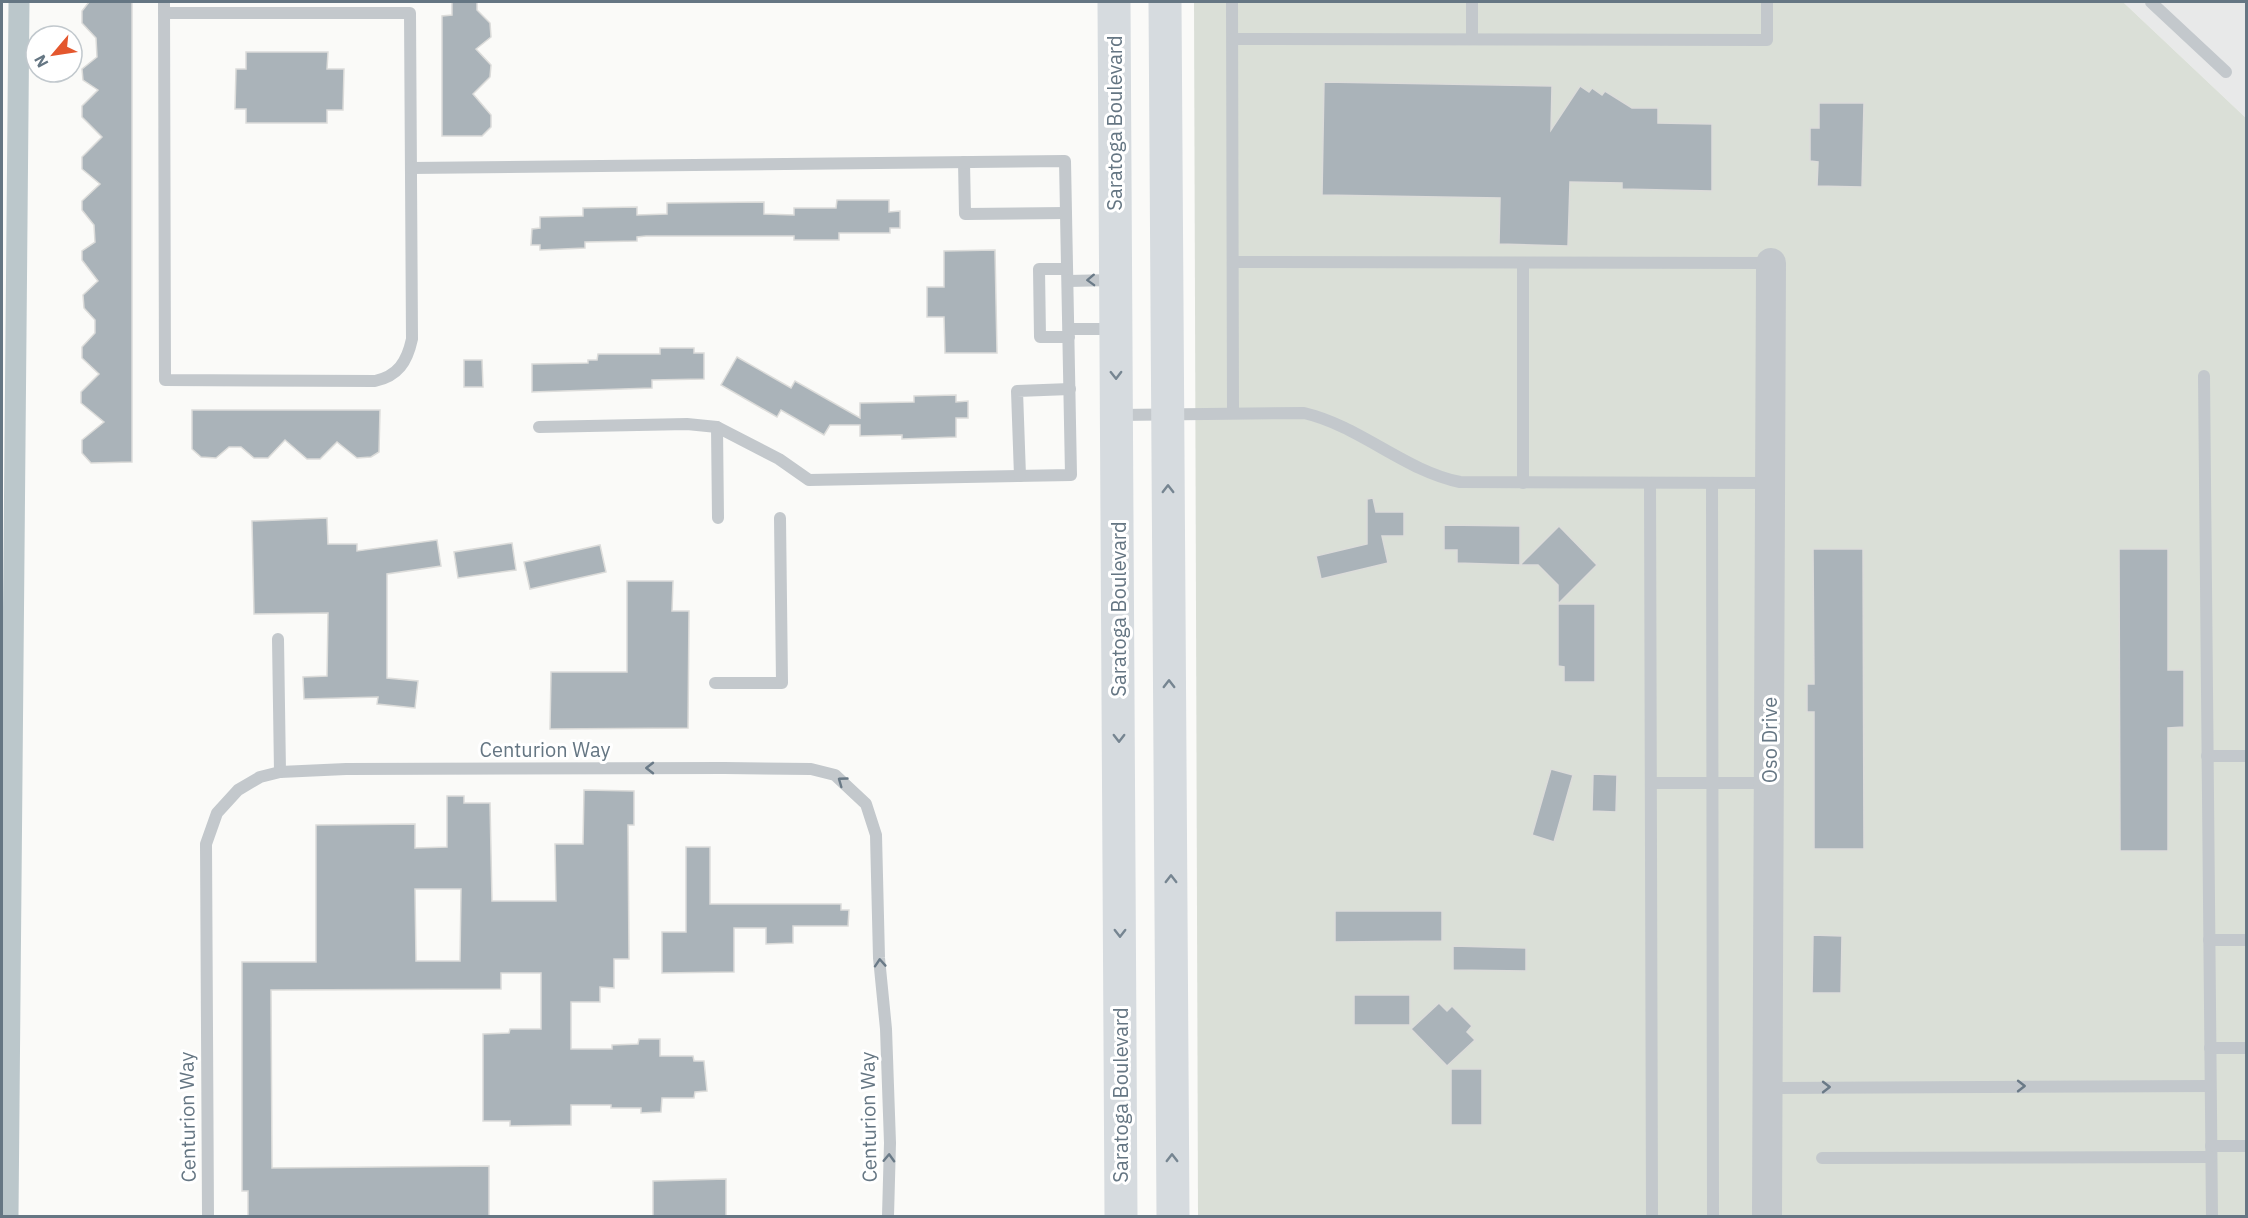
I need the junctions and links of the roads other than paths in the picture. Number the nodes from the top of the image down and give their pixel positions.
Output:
1 (1114, 2) edge
2 (1165, 2) edge
3 (1233, 2) edge
4 (1472, 2) edge
5 (1767, 2) edge
6 (2151, 2) edge
7 (164, 7) edge
8 (1233, 39) junction
9 (1472, 39) junction
10 (2226, 72) dead end
11 (964, 162) junction
12 (411, 168) junction
13 (1066, 213) junction
14 (1233, 262) junction
15 (1523, 263) junction
16 (1771, 263) joint
17 (1067, 275) junction
18 (1114, 279) junction
19 (1114, 329) junction
20 (1069, 333) junction
21 (2204, 376) dead end
22 (1070, 389) junction
23 (1233, 412) junction
24 (1168, 414) junction
25 (1117, 415) junction
26 (539, 427) dead end
27 (717, 428) junction
28 (1020, 476) junction
29 (1523, 483) junction
30 (1650, 483) junction
31 (1712, 483) junction
32 (1770, 483) junction
33 (718, 518) dead end
34 (780, 518) dead end
35 (278, 639) dead end
36 (715, 683) dead end
37 (2207, 756) junction
38 (2247, 756) edge
39 (280, 772) junction
40 (1651, 783) junction
41 (1712, 783) junction
42 (1768, 783) junction
43 (2209, 940) junction
44 (2247, 940) edge
45 (2210, 1048) junction
46 (2247, 1048) edge
47 (2210, 1086) junction
48 (1767, 1088) junction
49 (2247, 1146) edge
50 (2211, 1151) junction
51 (1822, 1158) dead end
52 (208, 1216) edge
53 (888, 1216) edge
54 (1121, 1216) edge
55 (1173, 1216) edge
56 (1652, 1216) edge
57 (1713, 1216) edge
58 (1767, 1216) edge
59 (2212, 1216) edge

1 - 18 main road, Saratoga Boulevard
2 - 24 main road
3 - 8 lane
4 - 9 lane
5 - 9 lane
6 - 10 lane
7 - 12 lane
7 - 12 lane
8 - 9 lane
8 - 14 lane
11 - 12 lane
11 - 13 lane
11 - 13 lane
13 - 17 lane
14 - 15 lane
14 - 23 lane
15 - 16 lane
15 - 29 lane
16 - 32 street, Oso Drive
18 -> 17 lane
17 - 20 lane
17 - 20 lane
18 - 19 main road, Saratoga Boulevard
19 - 20 lane
19 -> 25 main road, Saratoga Boulevard
20 - 22 lane
21 - 37 lane
22 - 28 lane
22 - 28 lane
23 - 24 lane
23 - 29 lane
24 - 25 lane
55 -> 24 main road
25 -> 54 main road, Saratoga Boulevard
26 - 27 lane
27 - 28 lane
27 - 33 lane
29 - 30 lane
30 - 31 lane
30 - 40 lane
31 - 32 lane
31 - 41 lane
32 - 42 street, Oso Drive
34 - 36 lane
35 - 39 lane
37 - 38 lane
37 - 43 lane
39 - 52 lane, Centurion Way
53 -> 39 lane, Centurion Way
40 - 41 lane
40 - 56 lane
41 - 42 lane
41 - 57 lane
42 - 48 street, Oso Drive
43 - 44 lane
43 - 45 lane
45 - 46 lane
45 - 47 lane
48 -> 47 lane
47 - 50 lane
48 - 58 street, Oso Drive
49 - 50 lane
50 - 51 lane
50 - 59 lane

